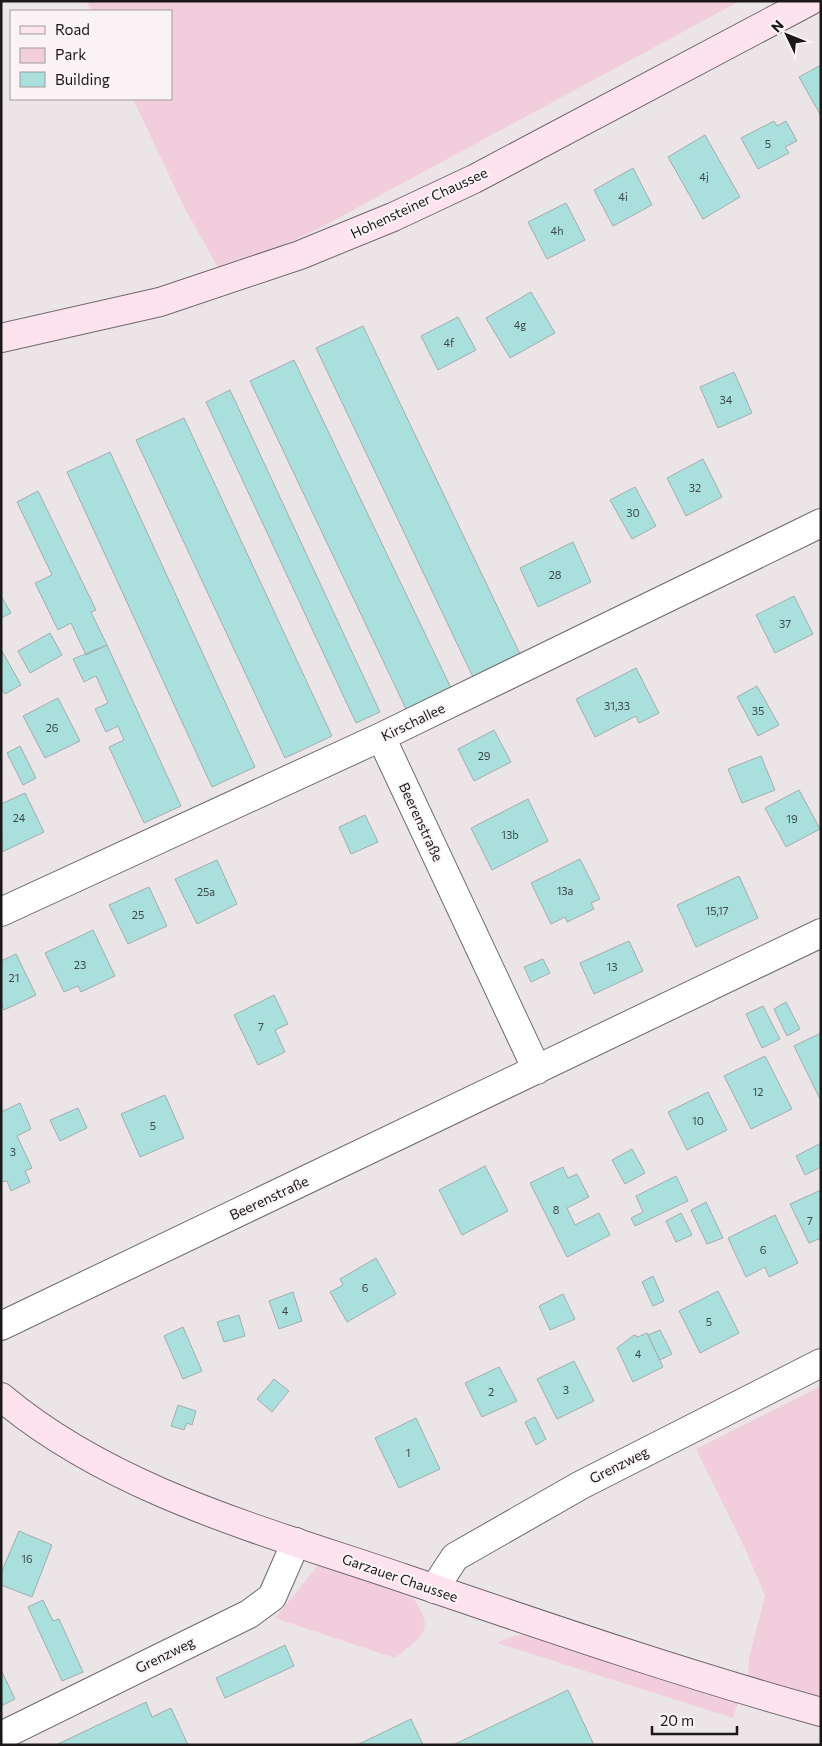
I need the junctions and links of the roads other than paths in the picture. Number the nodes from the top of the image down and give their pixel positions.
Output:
1 (810, 1) edge
2 (1, 338) edge
3 (821, 523) edge
4 (381, 737) junction
5 (1, 912) edge
6 (821, 932) edge
7 (537, 1070) junction
8 (1, 1326) edge
9 (821, 1363) edge
10 (1, 1397) edge
11 (296, 1542) junction
12 (434, 1589) junction
13 (821, 1712) edge
14 (1, 1736) edge

1 - 2 main road, Hohensteiner Chaussee
3 - 4 street, Kirschallee
4 - 5 street, Kirschallee
4 - 7 street, Beerenstraße
6 - 7 street, Beerenstraße
7 - 8 street, Beerenstraße
9 - 12 street, Grenzweg
10 - 11 main road, Garzauer Chaussee
11 - 12 main road, Garzauer Chaussee
11 - 14 street, Grenzweg
12 - 13 main road, Garzauer Chaussee

